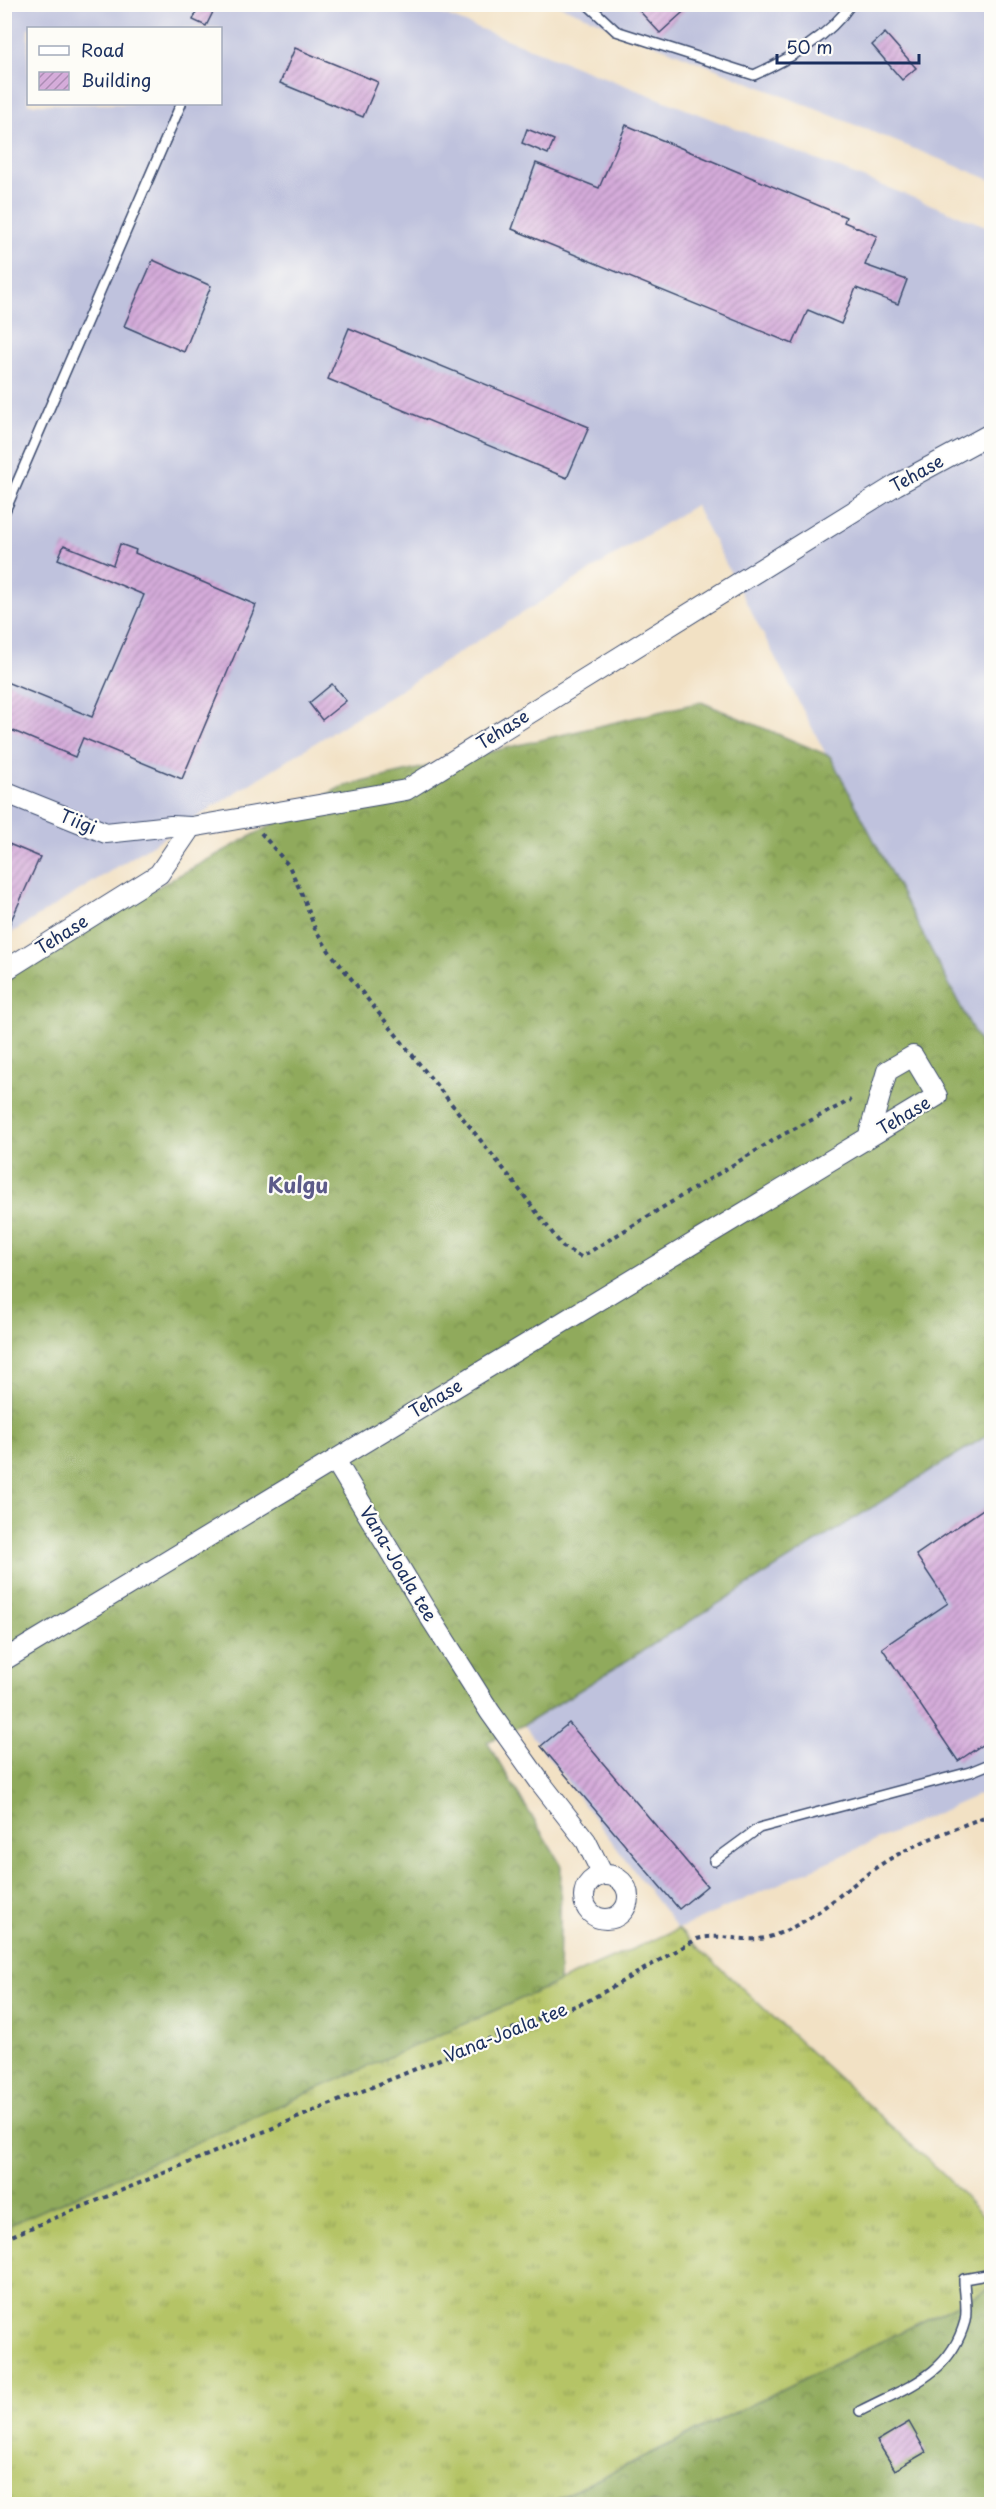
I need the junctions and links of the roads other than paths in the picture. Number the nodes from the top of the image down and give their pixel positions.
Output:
1 (587, 4) edge
2 (851, 4) edge
3 (181, 105) edge
4 (992, 433) edge
5 (4, 513) edge
6 (4, 792) edge
7 (191, 827) junction
8 (4, 971) edge
9 (868, 1138) dead end
10 (335, 1460) junction
11 (4, 1660) edge
12 (992, 1763) edge
13 (714, 1862) dead end
14 (603, 1875) dead end
15 (992, 2274) edge
16 (860, 2411) dead end

1 - 2 lane
3 - 5 lane
4 - 7 street, Tehase
6 - 7 street, Tiigi
7 - 8 street, Tehase
9 - 10 street, Tehase
10 - 11 street, Tehase
10 - 14 street, Vana-Joala tee
12 - 13 lane
15 - 16 lane

